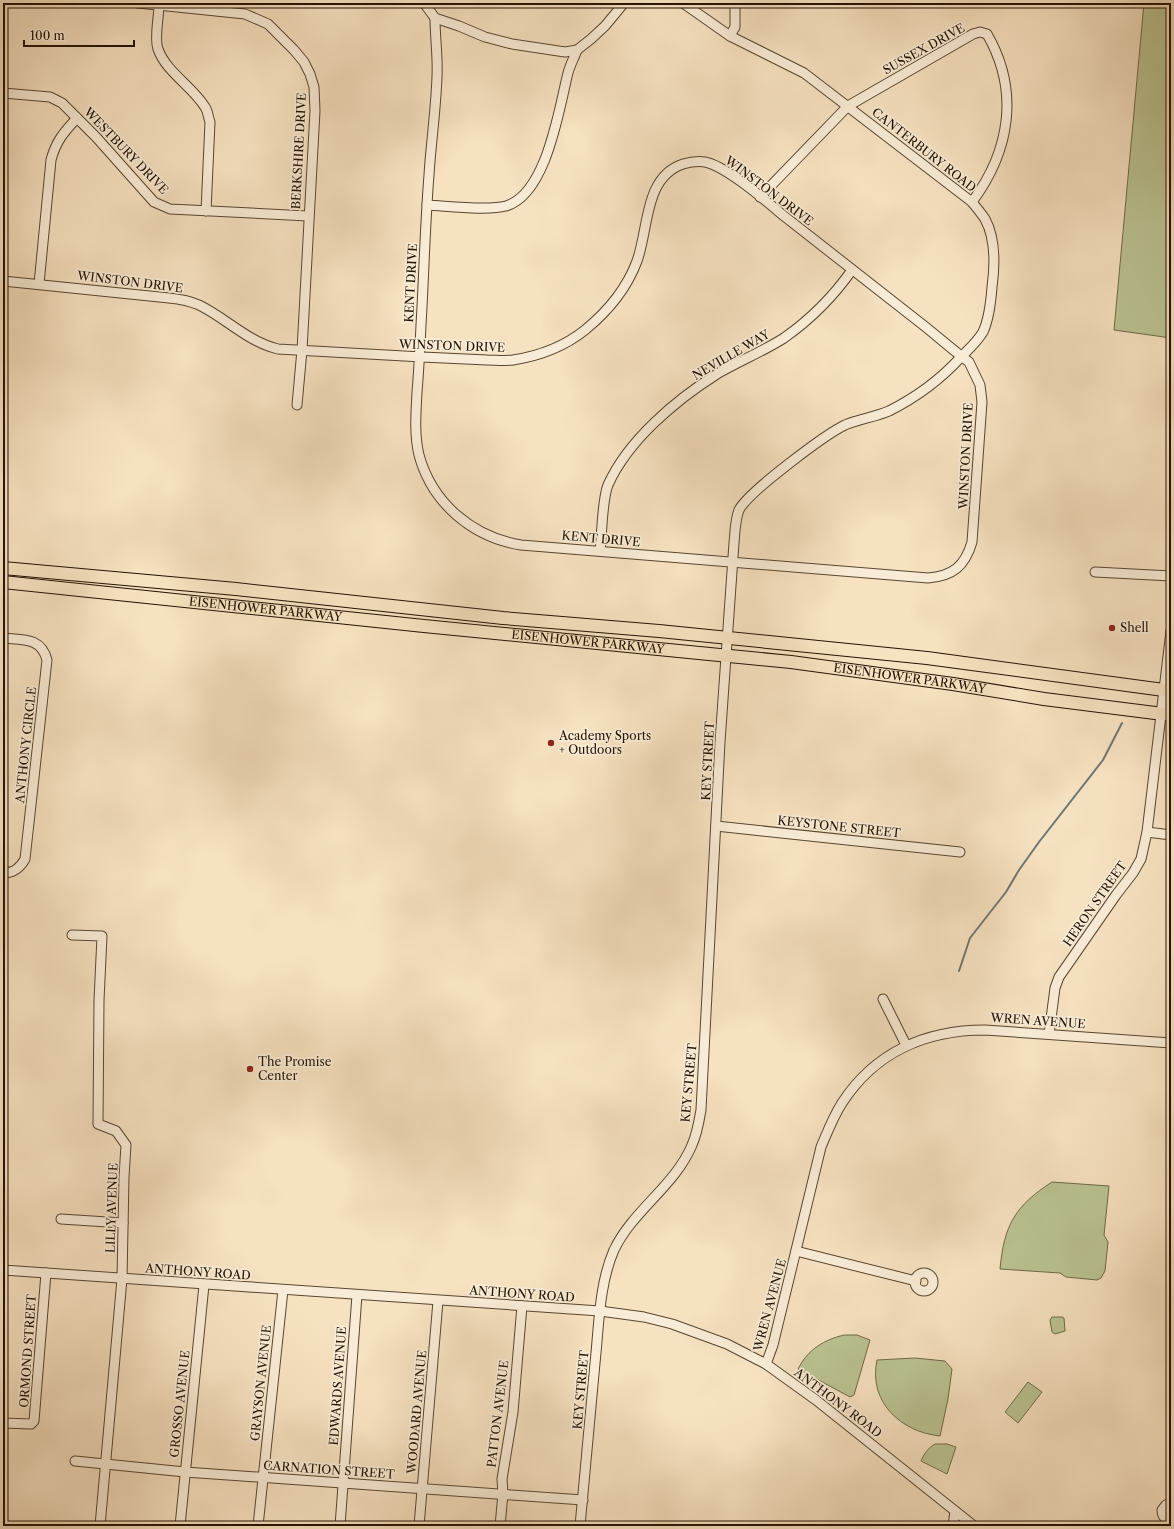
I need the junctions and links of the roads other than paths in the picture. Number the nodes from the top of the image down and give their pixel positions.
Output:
1 (138, 3) edge
2 (424, 3) edge
3 (624, 3) edge
4 (683, 3) edge
5 (735, 3) edge
6 (159, 5) junction
7 (435, 18) junction
8 (730, 36) junction
9 (577, 50) junction
10 (3, 93) edge
11 (848, 106) junction
12 (77, 118) junction
13 (760, 197) junction
14 (972, 202) junction
15 (427, 205) junction
16 (206, 211) junction
17 (308, 216) junction
18 (852, 270) junction
19 (3, 281) edge
20 (39, 284) junction
21 (302, 350) junction
22 (962, 356) junction
23 (419, 357) junction
24 (297, 405) dead end
25 (600, 551) junction
26 (733, 563) junction
27 (3, 568) edge
28 (1095, 572) dead end
29 (1171, 576) edge
30 (3, 582) edge
31 (1171, 631) edge
32 (3, 638) edge
33 (728, 638) junction
34 (726, 655) junction
35 (1168, 690) edge
36 (1167, 714) edge
37 (716, 826) junction
38 (1148, 832) junction
39 (1171, 835) edge
40 (960, 852) dead end
41 (3, 872) edge
42 (72, 935) dead end
43 (884, 999) dead end
44 (1049, 1034) junction
45 (1171, 1043) edge
46 (906, 1045) junction
47 (61, 1219) dead end
48 (123, 1223) junction
49 (796, 1251) junction
50 (3, 1270) edge
51 (46, 1273) junction
52 (122, 1279) junction
53 (916, 1281) dead end
54 (204, 1285) junction
55 (283, 1290) junction
56 (357, 1295) junction
57 (438, 1301) junction
58 (522, 1306) junction
59 (600, 1311) junction
60 (766, 1364) junction
61 (3, 1423) edge
62 (75, 1461) dead end
63 (105, 1464) junction
64 (185, 1472) junction
65 (264, 1477) junction
66 (343, 1482) junction
67 (422, 1488) junction
68 (503, 1494) junction
69 (583, 1500) junction
70 (1171, 1504) edge
71 (955, 1511) junction
72 (1171, 1520) edge
73 (100, 1526) edge
74 (180, 1526) edge
75 (258, 1526) edge
76 (340, 1526) edge
77 (420, 1526) edge
78 (500, 1526) edge
79 (580, 1526) edge
80 (954, 1526) edge
81 (974, 1526) edge

1 - 6 street, BERKSHIRE DRIVE
2 - 7 street
3 - 9 street
4 - 8 street, CANTERBURY ROAD
5 - 8 street
6 - 16 street
6 - 17 street, BERKSHIRE DRIVE
7 - 9 street
7 - 15 street, KENT DRIVE
8 - 11 street, CANTERBURY ROAD
9 - 15 street
10 - 12 street, WESTBURY DRIVE
11 - 13 street, SUSSEX DRIVE
11 - 14 street, CANTERBURY ROAD
11 - 14 street, SUSSEX DRIVE
12 - 16 street, WESTBURY DRIVE
12 - 20 street
13 - 18 street, WINSTON DRIVE
13 - 23 street, WINSTON DRIVE
14 - 22 street, CANTERBURY ROAD
15 - 23 street, KENT DRIVE
16 - 17 street, WESTBURY DRIVE
17 - 21 street, BERKSHIRE DRIVE
18 - 22 street, WINSTON DRIVE
18 - 25 street, NEVILLE WAY
19 - 20 street, WINSTON DRIVE
20 - 21 street, WINSTON DRIVE
21 - 23 street, WINSTON DRIVE
21 - 24 street, BERKSHIRE DRIVE
22 - 26 street, CANTERBURY ROAD
22 - 26 street, WINSTON DRIVE
23 - 25 street, KENT DRIVE
25 - 26 street, KENT DRIVE
26 - 33 street, CANTERBURY ROAD
27 - 33 main road, EISENHOWER PARKWAY
28 - 29 street
30 - 34 main road, EISENHOWER PARKWAY
31 - 35 street, HERON STREET
32 - 41 street, ANTHONY CIRCLE
33 - 34 street, KEY STREET
33 - 35 main road, EISENHOWER PARKWAY
34 - 36 main road, EISENHOWER PARKWAY
34 - 37 street, KEY STREET
35 - 36 street, HERON STREET
36 - 38 street, HERON STREET
37 - 40 street, KEYSTONE STREET
37 - 59 street, KEY STREET
38 - 39 street
38 - 44 street, HERON STREET
42 - 48 street, LILLY AVENUE
43 - 46 street
44 - 45 street, WREN AVENUE
44 - 46 street, WREN AVENUE
46 - 49 street, WREN AVENUE
47 - 48 street
48 - 52 street, LILLY AVENUE
49 - 53 street, WREN AVENUE
49 - 60 street, WREN AVENUE
50 - 51 street, ANTHONY ROAD
51 - 52 street, ANTHONY ROAD
51 - 61 street, ORMOND STREET
52 - 54 street, ANTHONY ROAD
52 - 63 street, LILLY AVENUE
54 - 55 street, ANTHONY ROAD
54 - 64 street, GROSSO AVENUE
55 - 56 street, ANTHONY ROAD
55 - 65 street, GRAYSON AVENUE
56 - 57 street, ANTHONY ROAD
56 - 66 street, EDWARDS AVENUE
57 - 58 street, ANTHONY ROAD
57 - 67 street, WOODARD AVENUE
58 - 59 street, ANTHONY ROAD
58 - 68 street, PATTON AVENUE
59 - 60 street, ANTHONY ROAD
59 - 69 street, KEY STREET
60 - 71 street, ANTHONY ROAD
62 - 63 street, CARNATION STREET
63 - 64 street, CARNATION STREET
63 - 73 street, LILLY AVENUE
64 - 65 street, CARNATION STREET
64 - 74 street, GROSSO AVENUE
65 - 66 street, CARNATION STREET
65 - 75 street, GRAYSON AVENUE
66 - 67 street, CARNATION STREET
66 - 76 street, EDWARDS AVENUE
67 - 68 street, CARNATION STREET
67 - 77 street, WOODARD AVENUE
68 - 69 street, CARNATION STREET
68 - 78 street, PATTON AVENUE
69 - 79 street, KEY STREET
70 - 72 street
71 - 80 street
71 - 81 street, ANTHONY ROAD

